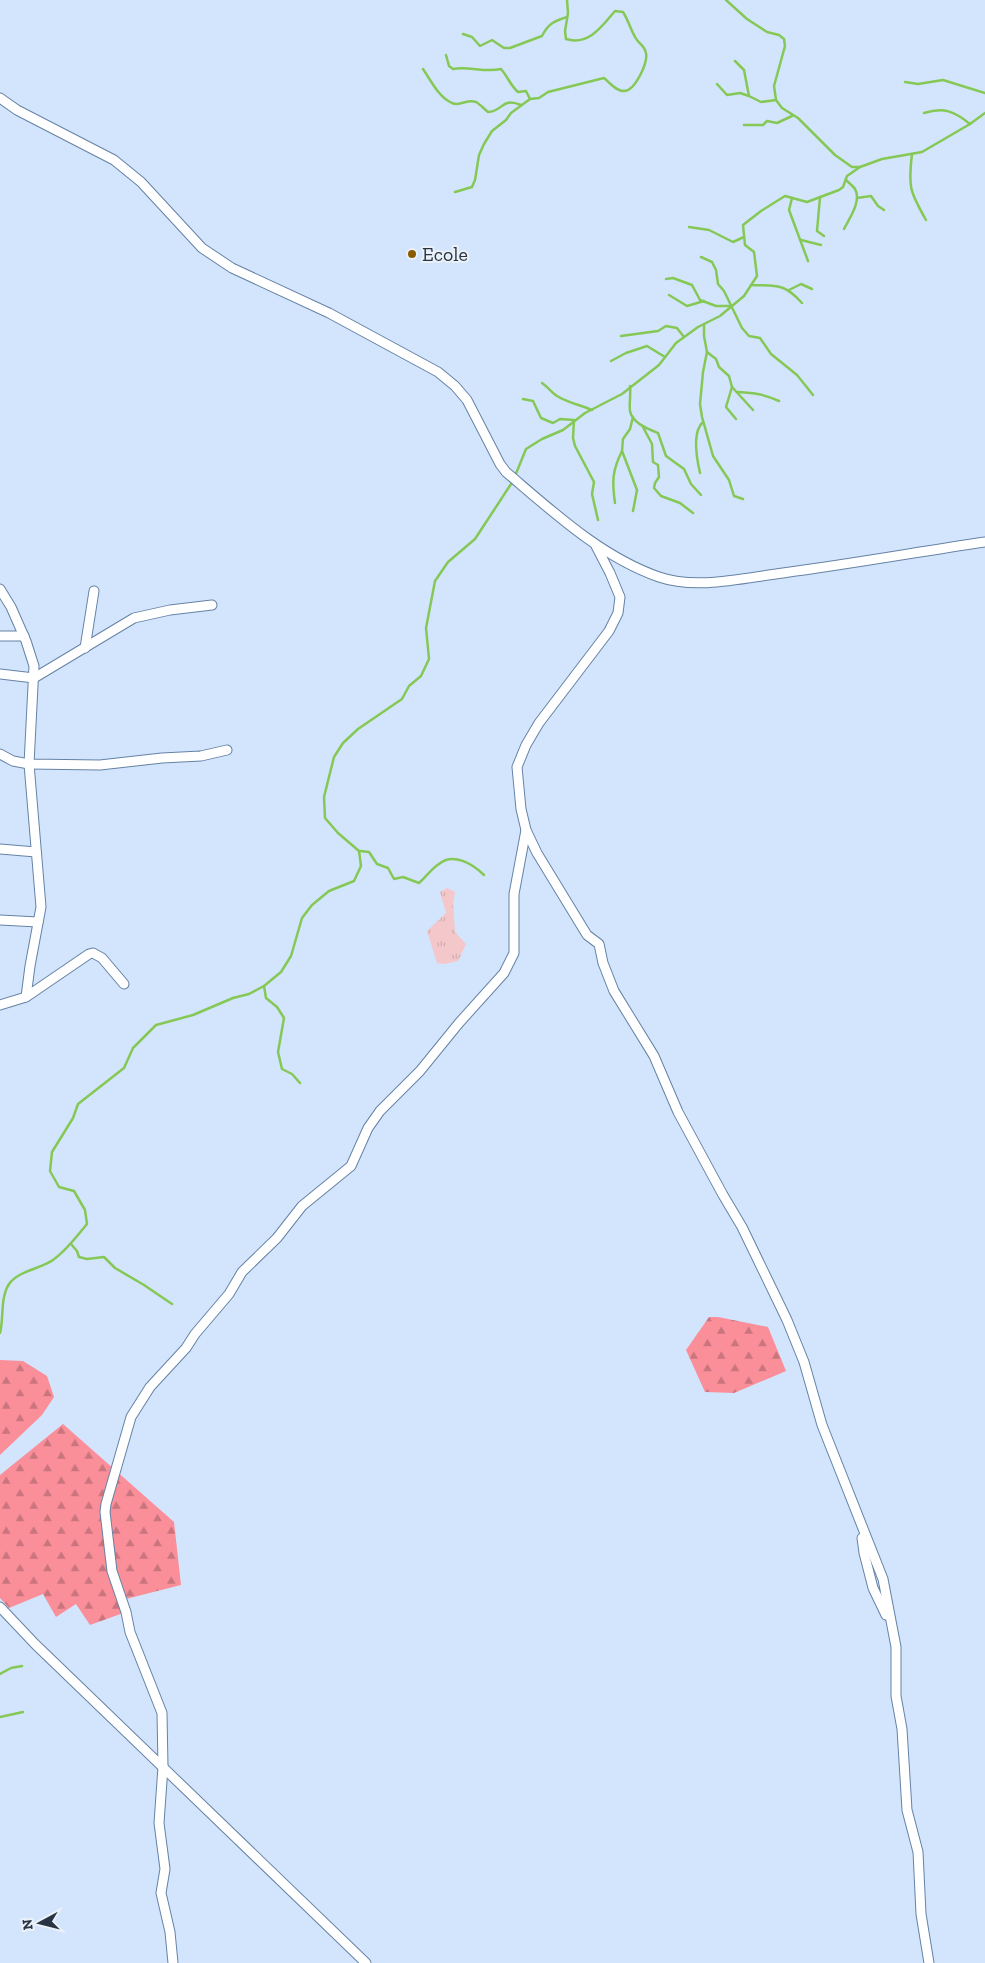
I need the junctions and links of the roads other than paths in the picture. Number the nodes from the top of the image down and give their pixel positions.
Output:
1 (0, 98) edge
2 (985, 542) edge
3 (596, 546) junction
4 (0, 589) edge
5 (94, 591) dead end
6 (212, 605) dead end
7 (0, 636) edge
8 (24, 636) junction
9 (85, 648) junction
10 (0, 674) edge
11 (34, 678) junction
12 (227, 750) dead end
13 (0, 754) edge
14 (29, 764) junction
15 (526, 830) junction
16 (0, 849) edge
17 (36, 852) junction
18 (0, 920) edge
19 (38, 922) junction
20 (124, 984) dead end
21 (26, 997) junction
22 (0, 1005) edge
23 (0, 1607) edge
24 (163, 1767) junction
25 (173, 1963) edge
26 (366, 1963) edge
27 (929, 1963) edge

1 - 3 street
2 - 3 street
3 - 15 street
4 - 8 street
5 - 9 street
6 - 9 street
7 - 8 street
8 - 11 street
9 - 11 street
10 - 11 street
11 - 14 street
12 - 14 street
13 - 14 street
14 - 17 street
15 - 24 street
15 - 27 street
16 - 17 street
17 - 19 street
18 - 19 street
19 - 21 street
20 - 21 street
21 - 22 street
23 - 24 street
24 - 25 street
24 - 26 street

